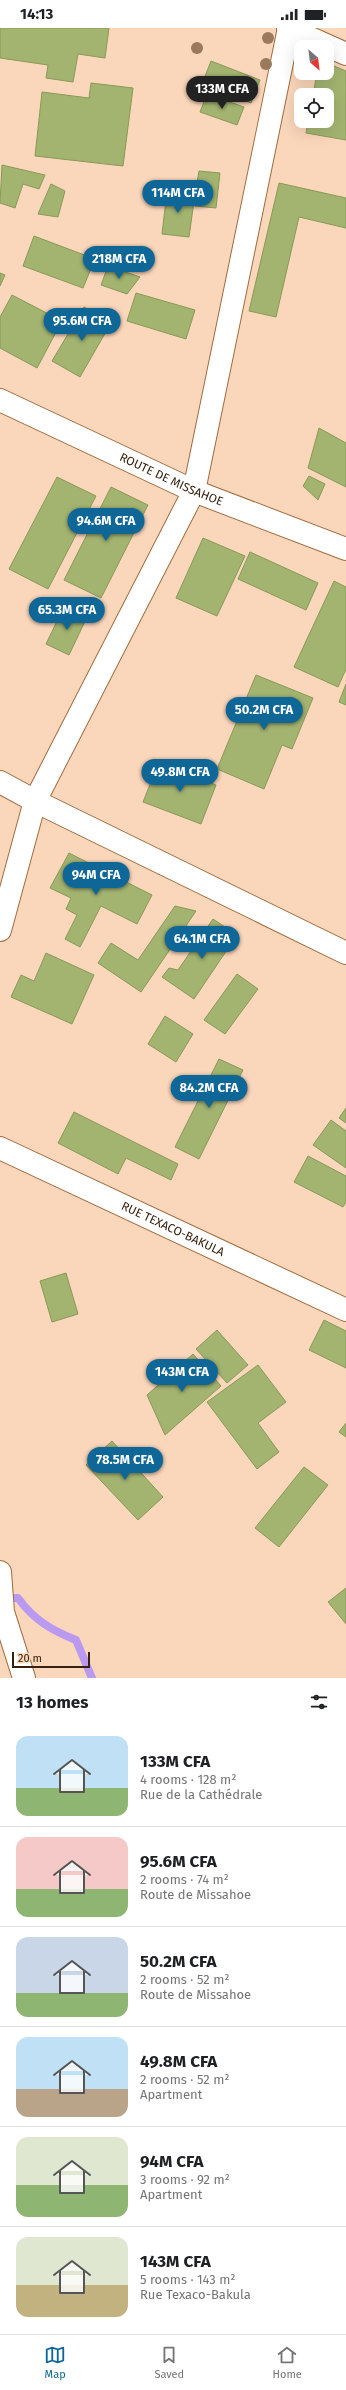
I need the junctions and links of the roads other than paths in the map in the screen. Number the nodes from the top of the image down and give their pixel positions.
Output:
1 (288, 28) edge
2 (346, 54) edge
3 (0, 400) edge
4 (194, 491) junction
5 (346, 549) edge
6 (0, 782) edge
7 (35, 801) junction
8 (0, 930) edge
9 (346, 953) edge
10 (0, 1148) edge
11 (346, 1310) edge
12 (1, 1579) edge
13 (1, 1613) edge
14 (24, 1678) edge

1 - 2 street
1 - 4 street
3 - 4 street, ROUTE DE MISSAHOE
4 - 5 street, ROUTE DE MISSAHOE
4 - 7 street
6 - 7 street
7 - 8 street
7 - 9 street
10 - 11 street, RUE TEXACO-BAKULA
12 - 13 street
13 - 14 street

